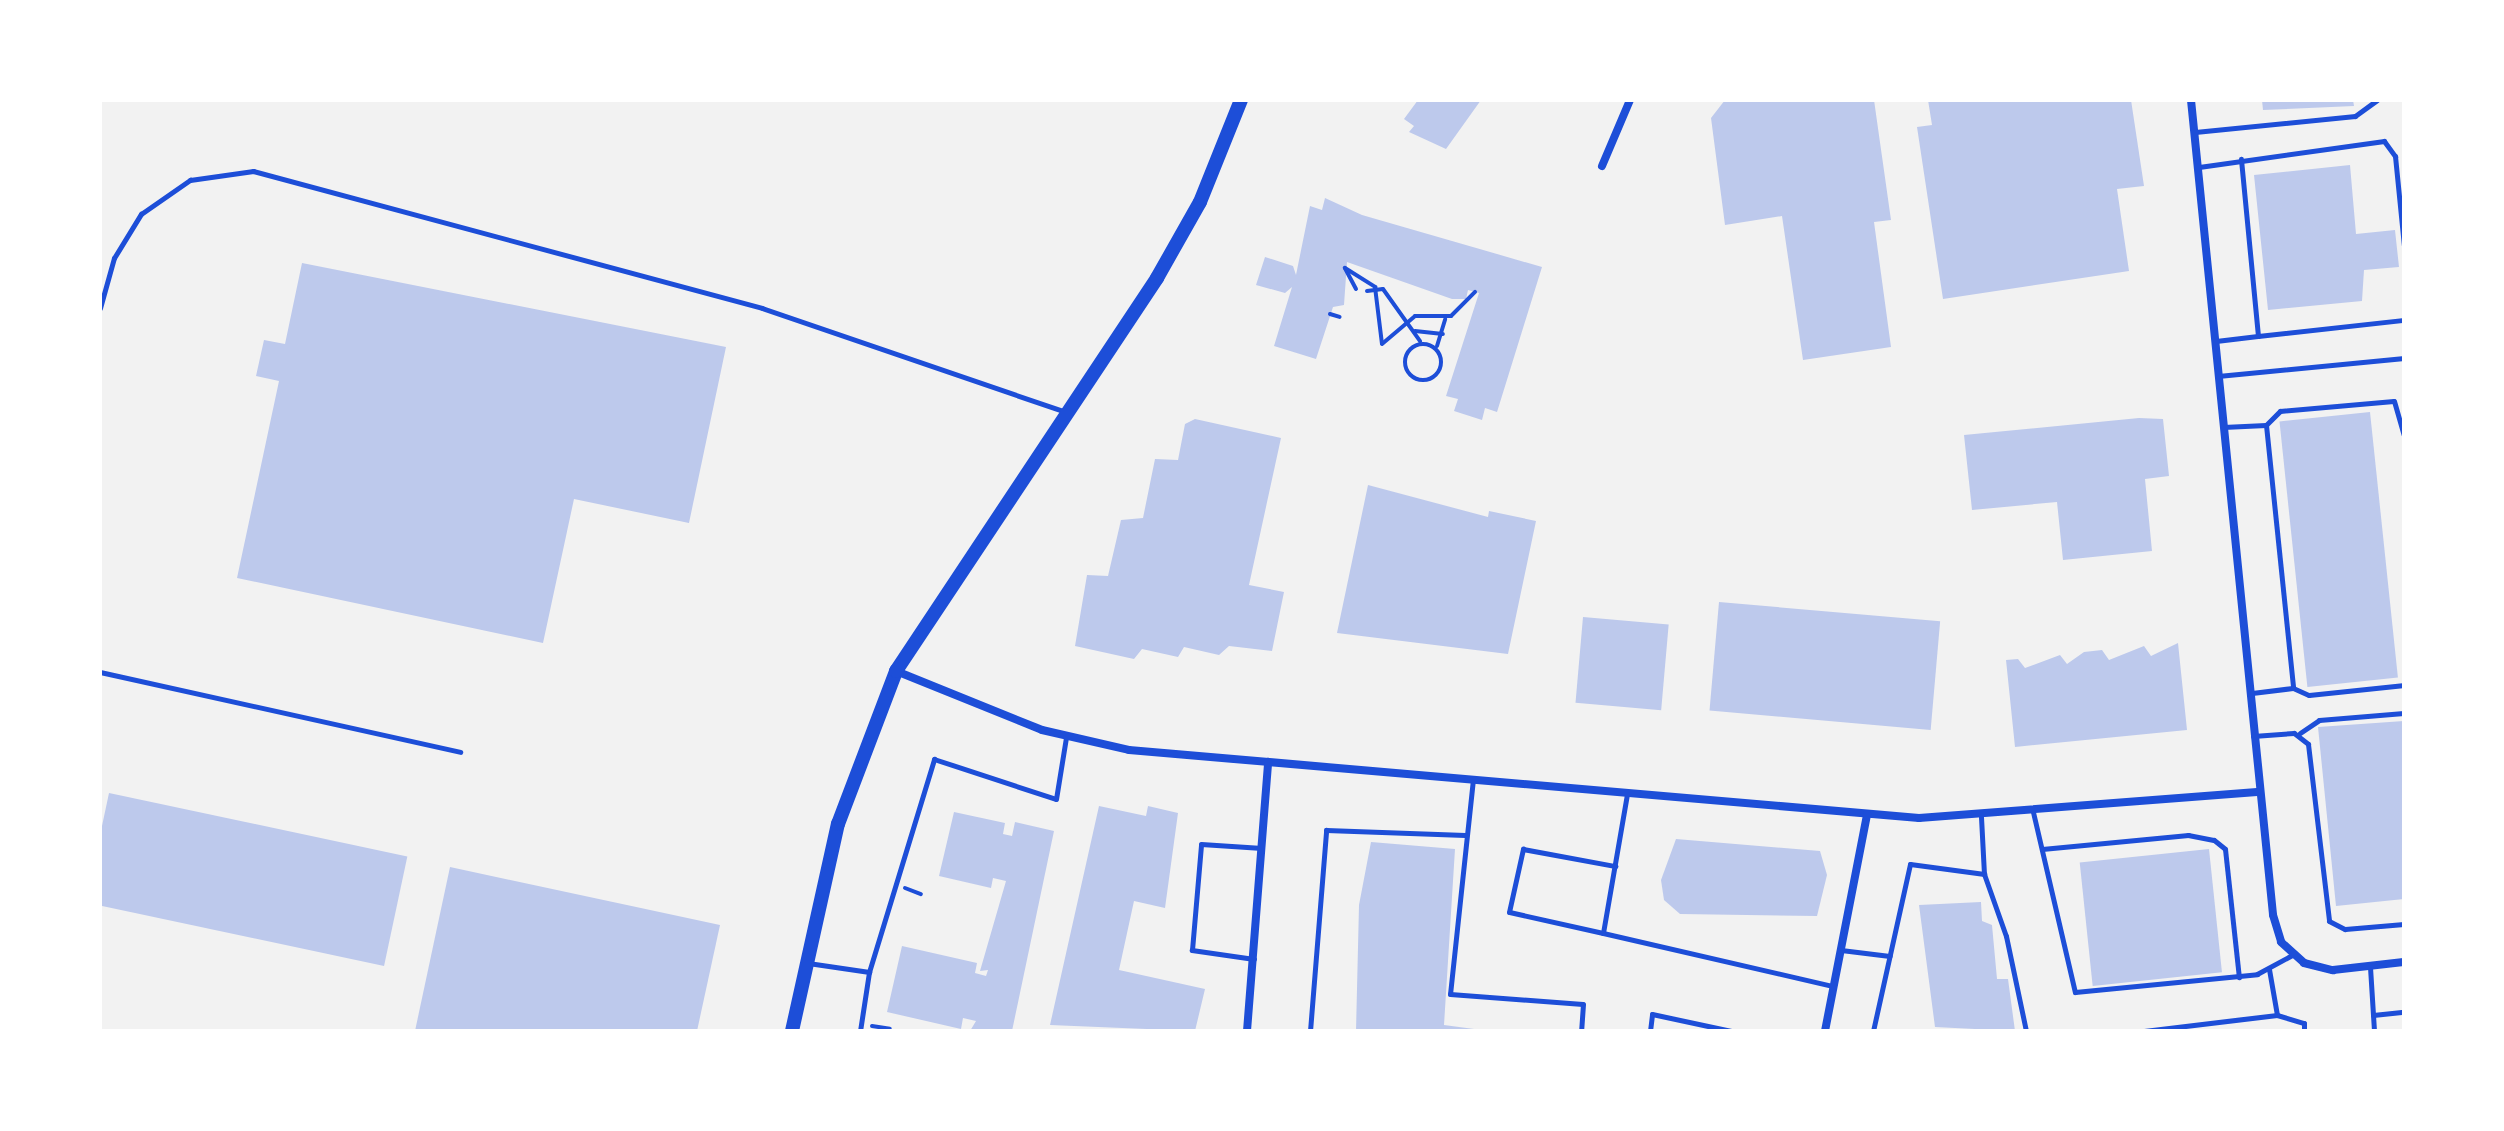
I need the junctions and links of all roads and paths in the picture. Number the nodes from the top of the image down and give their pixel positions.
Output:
1 (1241, 100) edge
2 (1630, 100) edge
3 (2191, 100) edge
4 (2377, 100) edge
5 (2195, 132) junction
6 (2241, 159) junction
7 (1602, 166) dead end
8 (2199, 167) junction
9 (2404, 246) edge
10 (1375, 287) junction
11 (1356, 289) dead end
12 (1367, 291) dead end
13 (1475, 292) dead end
14 (100, 308) edge
15 (1330, 314) dead end
16 (1340, 317) dead end
17 (1445, 319) junction
18 (1408, 320) junction
19 (2404, 320) edge
20 (1415, 331) junction
21 (1443, 334) junction
22 (2258, 336) junction
23 (1420, 341) junction
24 (2215, 342) junction
25 (1437, 346) junction
26 (2404, 358) edge
27 (2218, 376) junction
28 (1067, 412) junction
29 (2266, 425) junction
30 (2223, 427) junction
31 (2404, 435) edge
32 (896, 671) junction
33 (100, 672) edge
34 (2404, 685) edge
35 (2293, 688) junction
36 (2248, 693) junction
37 (2404, 713) edge
38 (2300, 733) junction
39 (2252, 736) junction
40 (1066, 737) junction
41 (460, 752) dead end
42 (1268, 762) junction
43 (1473, 778) junction
44 (2257, 792) junction
45 (1627, 793) junction
46 (2033, 812) junction
47 (1867, 814) junction
48 (1981, 817) junction
49 (1465, 835) junction
50 (1263, 848) junction
51 (2042, 849) junction
52 (1615, 866) junction
53 (1984, 874) junction
54 (902, 887) dead end
55 (921, 894) dead end
56 (2404, 924) edge
57 (1603, 933) junction
58 (1841, 950) junction
59 (2294, 954) junction
60 (1890, 956) junction
61 (1255, 960) junction
62 (2404, 962) edge
63 (807, 963) junction
64 (2370, 966) junction
65 (2269, 969) junction
66 (869, 972) junction
67 (2239, 977) junction
68 (1834, 986) junction
69 (2404, 1012) edge
70 (2277, 1015) junction
71 (2373, 1015) junction
72 (872, 1025) dead end
73 (890, 1029) dead end
74 (1712, 1029) edge
75 (792, 1031) edge
76 (860, 1031) edge
77 (1247, 1031) edge
78 (1310, 1031) edge
79 (1581, 1031) edge
80 (1650, 1031) edge
81 (1731, 1031) edge
82 (1825, 1031) edge
83 (1873, 1031) edge
84 (2026, 1031) edge
85 (2144, 1031) edge
86 (2304, 1031) edge
87 (2374, 1031) edge

1 - 28 main road
2 - 7 street
3 - 5 street
4 - 5 lane
5 - 8 street
6 - 8 lane
6 - 9 lane
6 - 22 lane
8 - 24 street
10 - 11 path
10 - 12 path
10 - 18 path
10 - 18 path
13 - 17 path
14 - 28 lane
15 - 16 path
17 - 18 path
17 - 21 path
18 - 20 path
19 - 22 lane
20 - 21 path
20 - 23 path
21 - 25 path
22 - 24 lane
23 - 25 path
23 - 25 path
24 - 27 street
26 - 27 lane
27 - 30 street
28 - 32 main road
29 - 30 lane
29 - 31 lane
29 - 35 lane
30 - 36 street
32 - 40 street
32 - 63 main road
33 - 41 lane
34 - 35 lane
35 - 36 lane
36 - 39 street
37 - 38 lane
38 - 39 lane
38 - 56 lane
39 - 44 street
40 - 42 street
40 - 66 lane
42 - 43 street
42 - 50 street
43 - 45 street
43 - 49 lane
44 - 46 street
44 - 59 street
45 - 47 street
45 - 52 lane
46 - 48 street
46 - 51 lane
47 - 48 street
47 - 58 street
48 - 53 lane
49 - 78 lane
49 - 79 lane
50 - 61 street
50 - 61 lane
51 - 67 lane
51 - 67 lane
52 - 57 lane
52 - 57 lane
53 - 60 lane
53 - 84 lane
54 - 55 path
57 - 68 lane
58 - 60 lane
58 - 68 street
59 - 64 street
59 - 65 lane
60 - 83 lane
61 - 77 street
62 - 64 street
63 - 66 lane
63 - 75 main road
64 - 71 lane
65 - 67 lane
65 - 70 lane
66 - 76 lane
68 - 82 street
69 - 71 lane
70 - 85 lane
70 - 86 lane
71 - 87 lane
72 - 73 path
74 - 80 lane
74 - 81 lane

